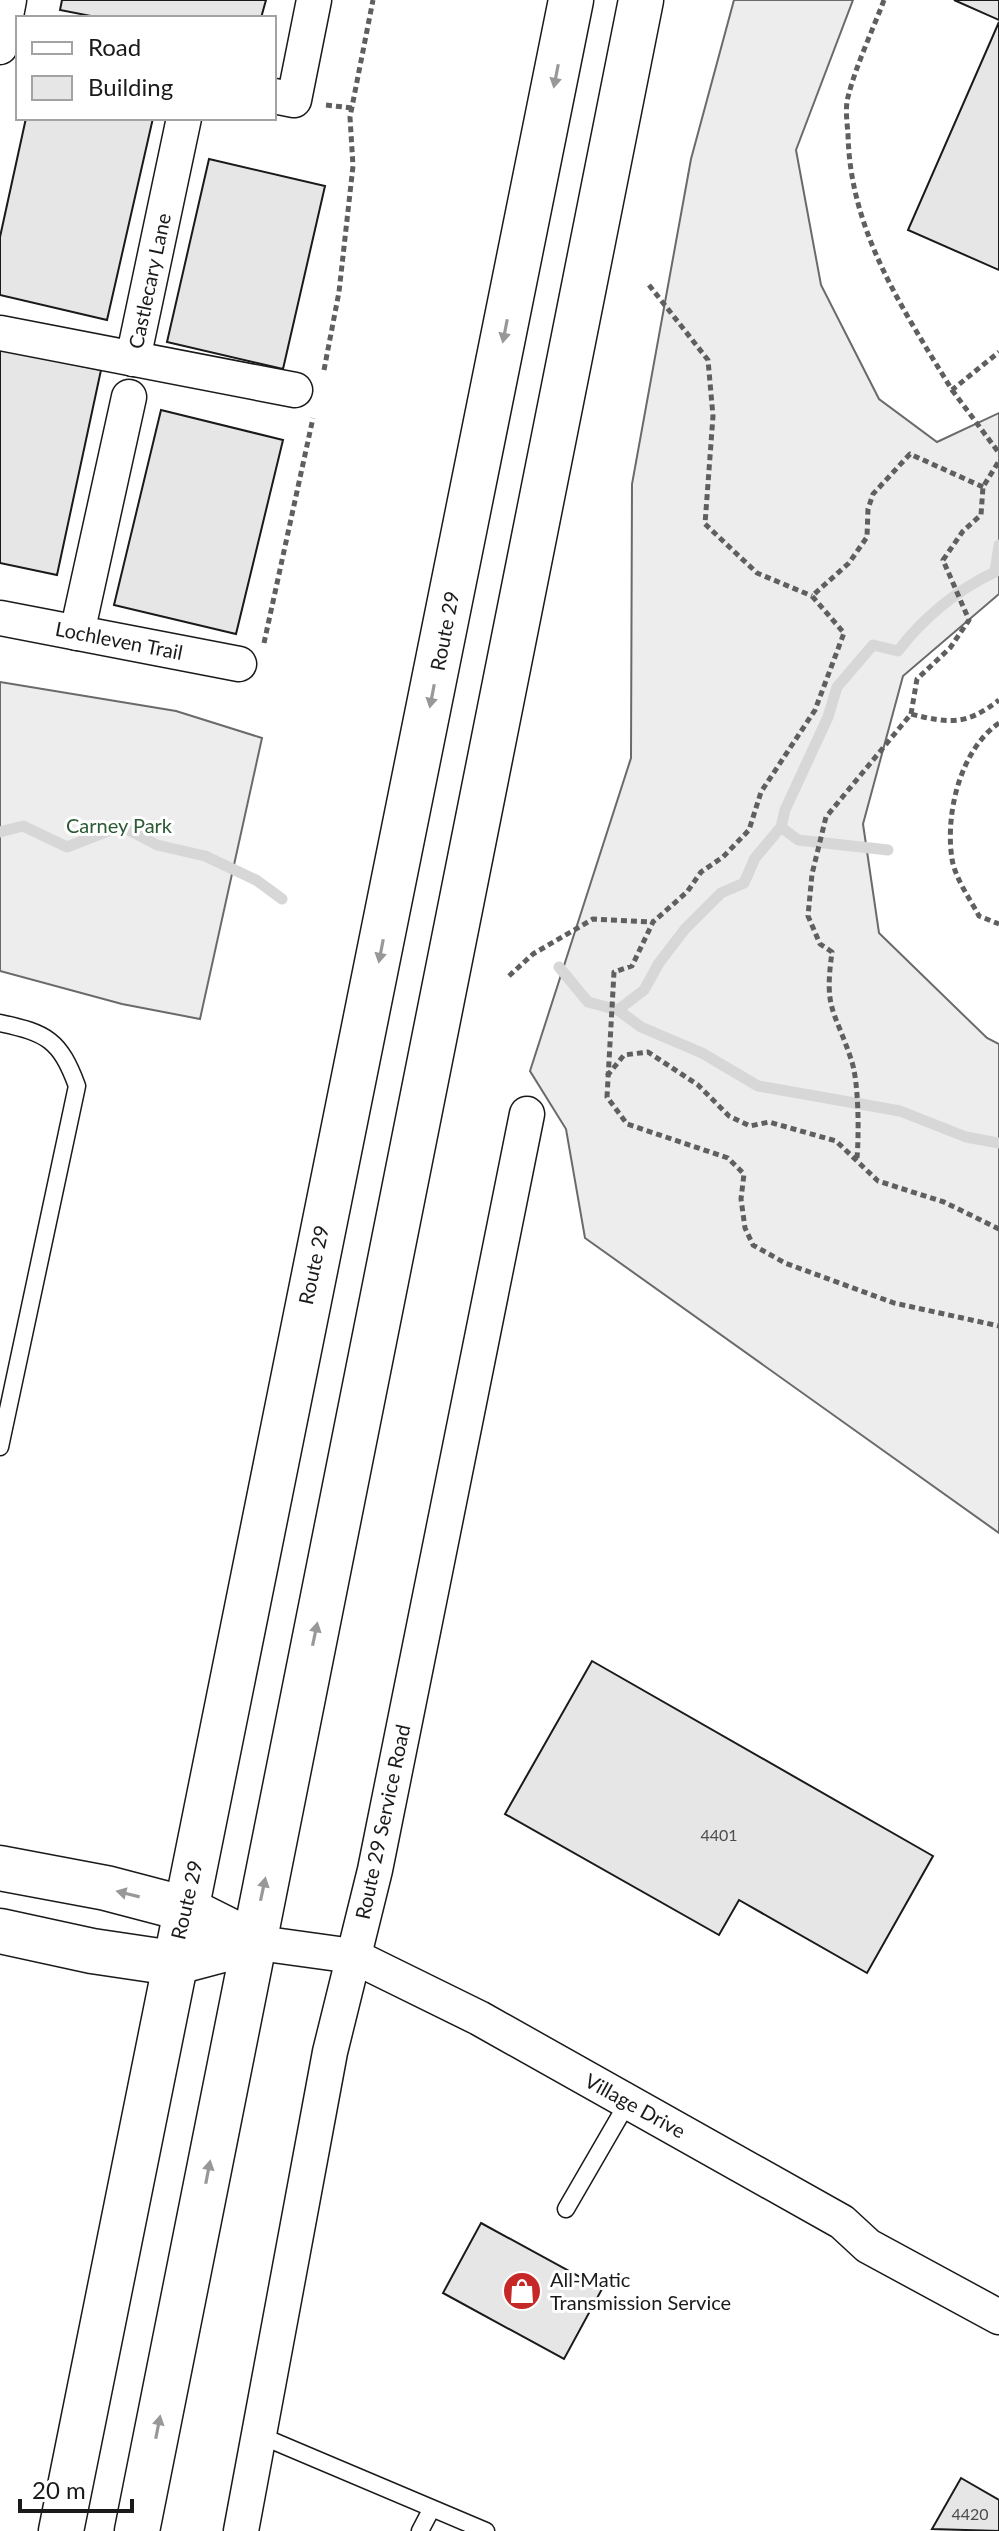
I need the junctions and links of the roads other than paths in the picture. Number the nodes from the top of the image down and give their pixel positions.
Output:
1 (9, 0) edge
2 (314, 0) edge
3 (571, 0) edge
4 (641, 0) edge
5 (7, 44) edge
6 (276, 96) edge
7 (184, 120) edge
8 (0, 333) edge
9 (133, 359) junction
10 (310, 391) road end
11 (129, 397) dead end
12 (0, 618) edge
13 (77, 633) junction
14 (239, 664) road end
15 (0, 1023) edge
16 (527, 1114) dead end
17 (0, 1447) edge
18 (0, 1868) edge
19 (186, 1909) junction
20 (0, 1931) edge
21 (252, 1942) junction
22 (353, 1956) junction
23 (173, 1963) junction
24 (628, 2102) junction
25 (566, 2209) dead end
26 (999, 2317) edge
27 (259, 2435) junction
28 (431, 2510) junction
29 (61, 2531) edge
30 (137, 2531) edge
31 (241, 2531) edge
32 (420, 2531) edge
33 (486, 2531) edge

1 - 5 street
2 - 6 street
3 -> 19 main road, Route 29
21 -> 4 main road
7 - 9 street, Castlecary Lane
8 - 9 street, Castlecary Lane
9 - 10 street
11 - 13 street
12 - 13 street, Lochleven Trail
13 - 14 street, Lochleven Trail
15 - 17 lane
16 - 22 street, Route 29 Service Road
19 -> 18 main road
19 - 21 main road
19 - 23 main road, Route 29
20 - 23 main road
21 - 22 street, Village Drive
21 - 23 main road
30 -> 21 main road
22 - 24 street, Village Drive
22 - 27 street, Route 29 Service Road
23 - 29 main road, Route 29
24 - 25 lane
24 - 26 street, Village Drive
27 - 28 lane
27 - 31 street, Route 29 Service Road
28 - 32 lane
28 - 33 lane

